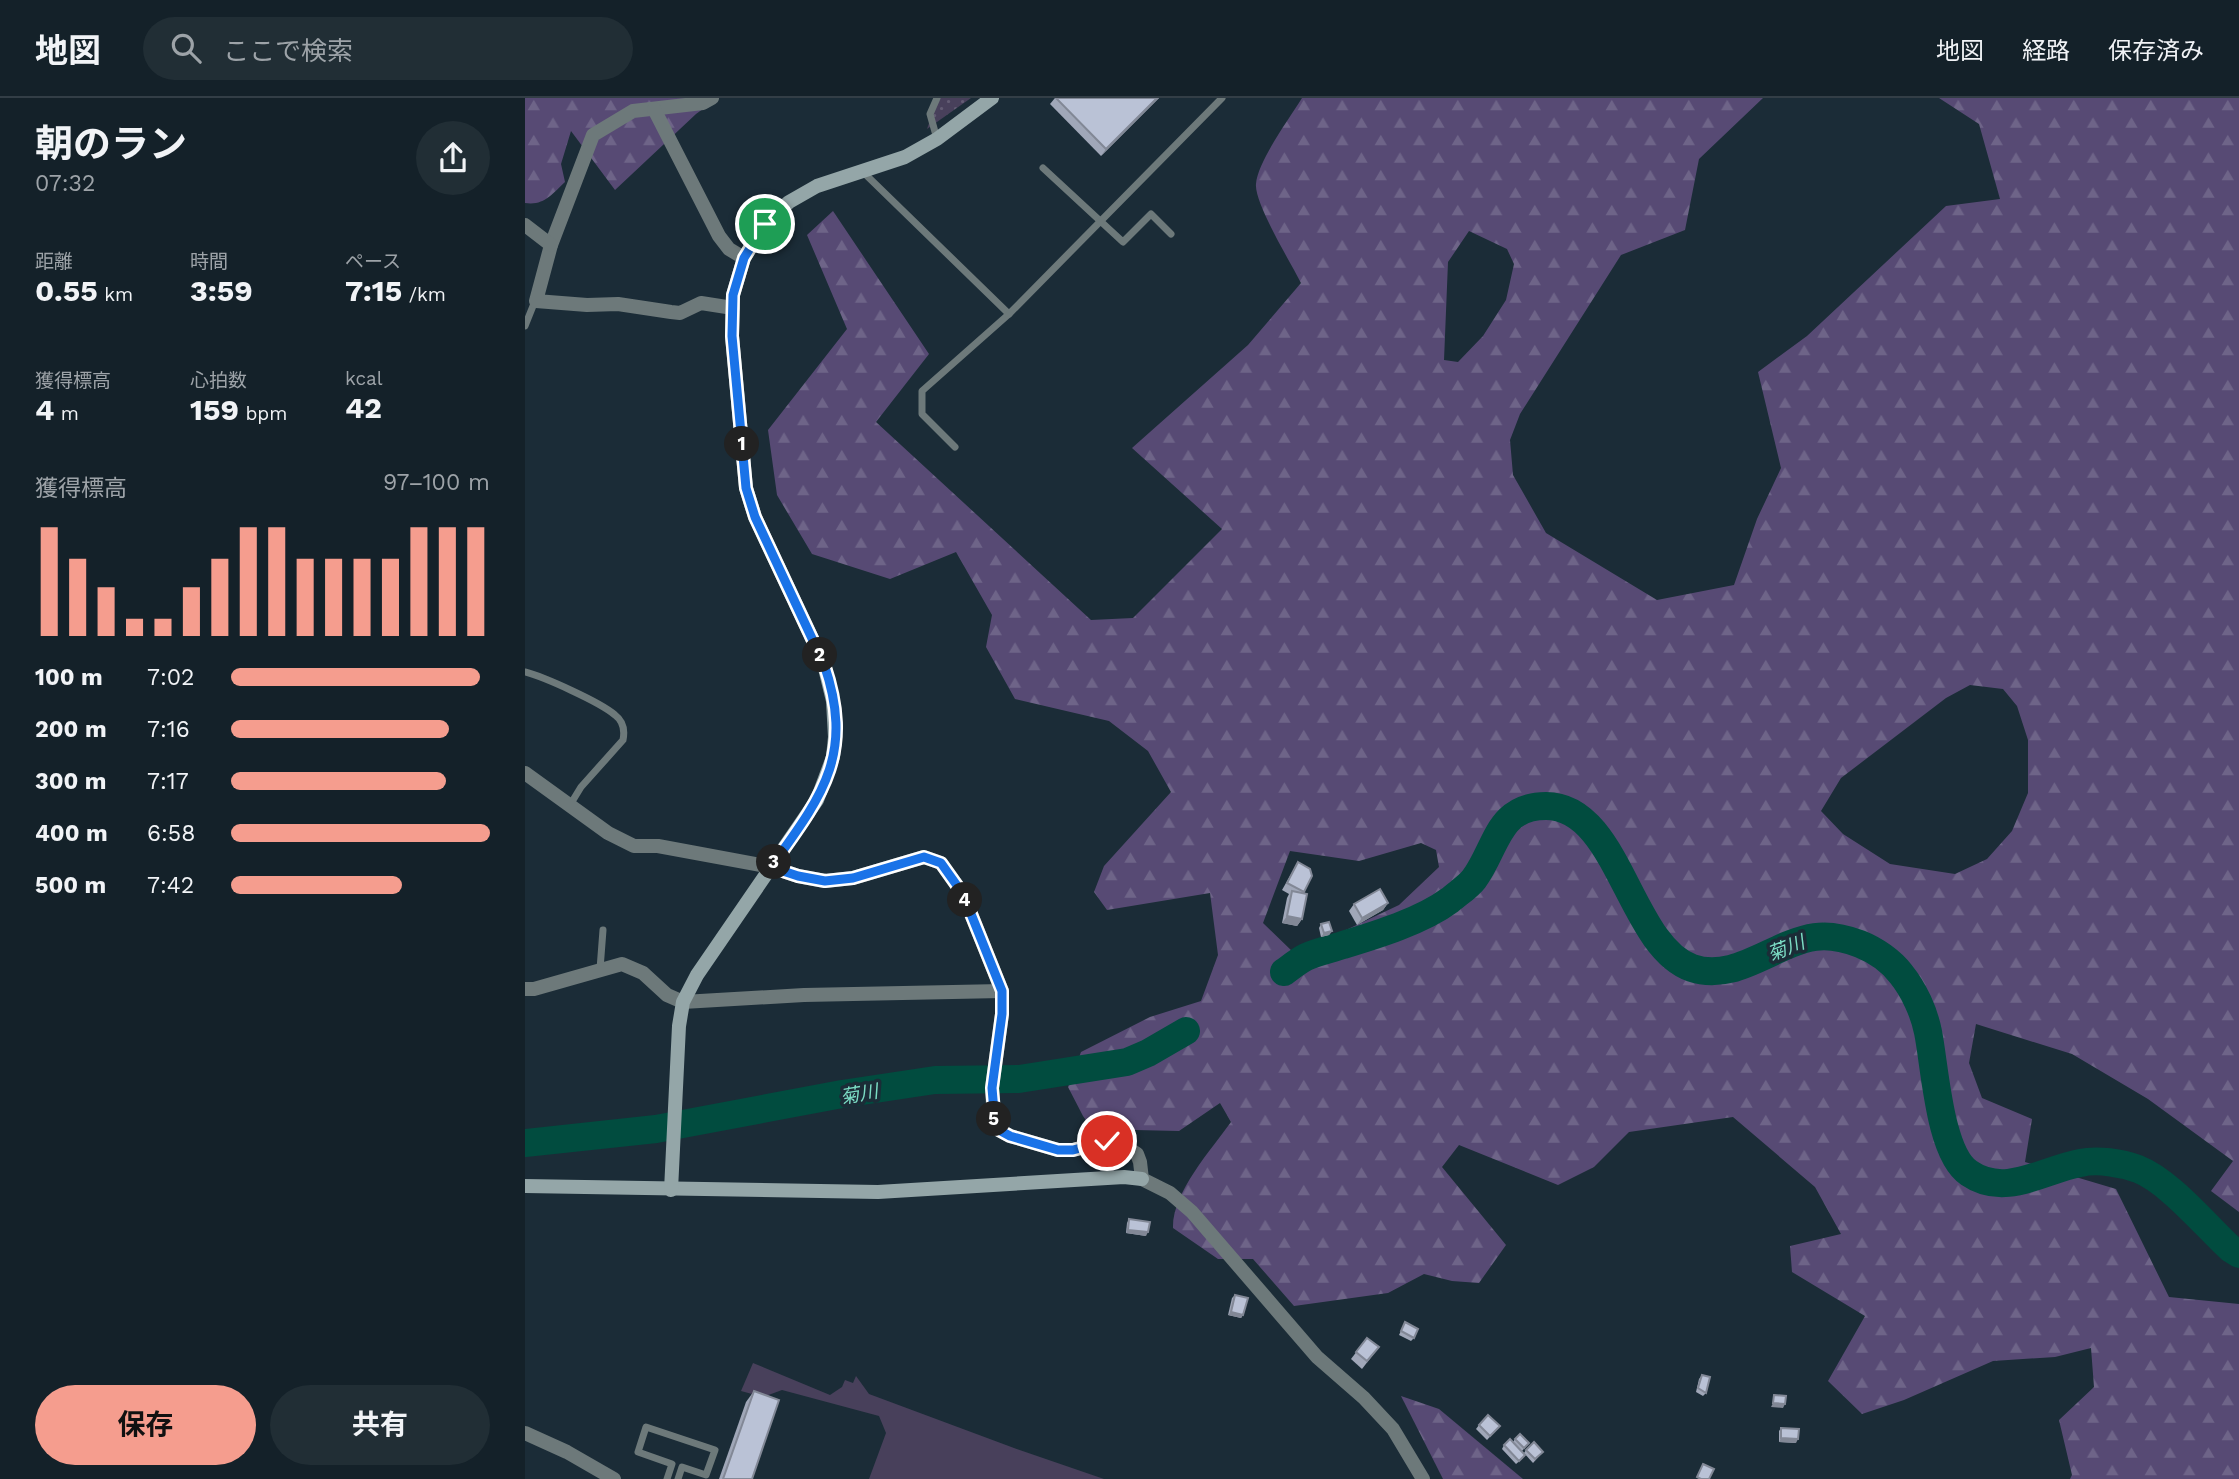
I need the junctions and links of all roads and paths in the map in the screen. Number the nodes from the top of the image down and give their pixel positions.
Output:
1 (712, 98) edge
2 (937, 98) edge
3 (992, 98) edge
4 (1221, 98) edge
5 (631, 104) edge
6 (654, 108) junction
7 (937, 139) junction
8 (1043, 168) dead end
9 (862, 171) junction
10 (1100, 221) junction
11 (525, 225) edge
12 (1171, 234) dead end
13 (551, 245) junction
14 (744, 258) junction
15 (535, 301) junction
16 (733, 308) junction
17 (1009, 314) junction
18 (525, 326) edge
19 (955, 447) dead end
20 (525, 662) edge
21 (526, 672) edge
22 (525, 773) edge
23 (569, 805) junction
24 (771, 867) junction
25 (603, 930) dead end
26 (600, 969) junction
27 (525, 989) edge
28 (1002, 991) junction
29 (683, 1002) junction
30 (1143, 1179) junction
31 (525, 1186) edge
32 (670, 1190) junction
33 (525, 1433) edge
34 (614, 1479) edge
35 (667, 1479) edge
36 (678, 1479) edge
37 (1423, 1479) edge

1 - 6 street
2 - 7 lane
3 - 7 street
4 - 10 lane
5 - 6 street
5 - 13 street
6 - 14 street
7 - 9 street
8 - 10 lane
9 - 14 street
9 - 17 lane
10 - 12 lane
10 - 17 lane
11 - 13 street
13 - 15 street
14 - 16 street
15 - 16 street
15 - 18 lane
16 - 24 street
17 - 19 lane
20 - 21 lane
21 - 23 lane
22 - 23 street
23 - 24 street
24 - 28 street
24 - 29 street
25 - 26 lane
26 - 27 street
26 - 29 street
28 - 29 street
28 - 30 street
29 - 32 street
30 - 32 street
30 - 37 street
31 - 32 street
33 - 34 street
35 - 36 lane

